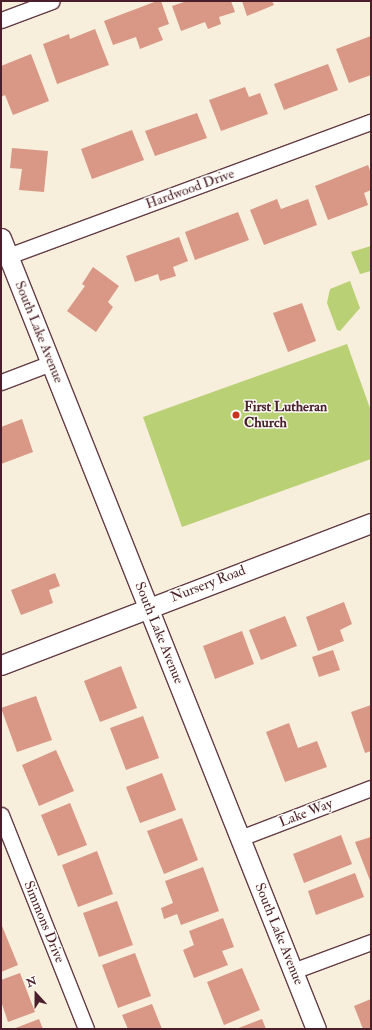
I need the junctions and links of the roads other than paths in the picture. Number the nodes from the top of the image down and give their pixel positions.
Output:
1 (52, 1) edge
2 (1, 20) edge
3 (371, 122) edge
4 (1, 238) edge
5 (8, 256) junction
6 (51, 363) junction
7 (1, 382) edge
8 (371, 523) edge
9 (148, 607) junction
10 (1, 665) edge
11 (371, 788) edge
12 (1, 815) edge
13 (240, 838) junction
14 (371, 942) edge
15 (293, 971) junction
16 (86, 1029) edge
17 (316, 1029) edge

1 - 2 street
3 - 5 street, Hardwood Drive
4 - 5 street, South Lake Avenue
5 - 6 street, South Lake Avenue
6 - 7 street
6 - 9 street, South Lake Avenue
8 - 9 street, Nursery Road
9 - 10 street, Nursery Road
9 - 13 street, South Lake Avenue
11 - 13 street, Lake Way
12 - 16 street, Simmons Drive
13 - 15 street, South Lake Avenue
14 - 15 street
15 - 17 street, South Lake Avenue

